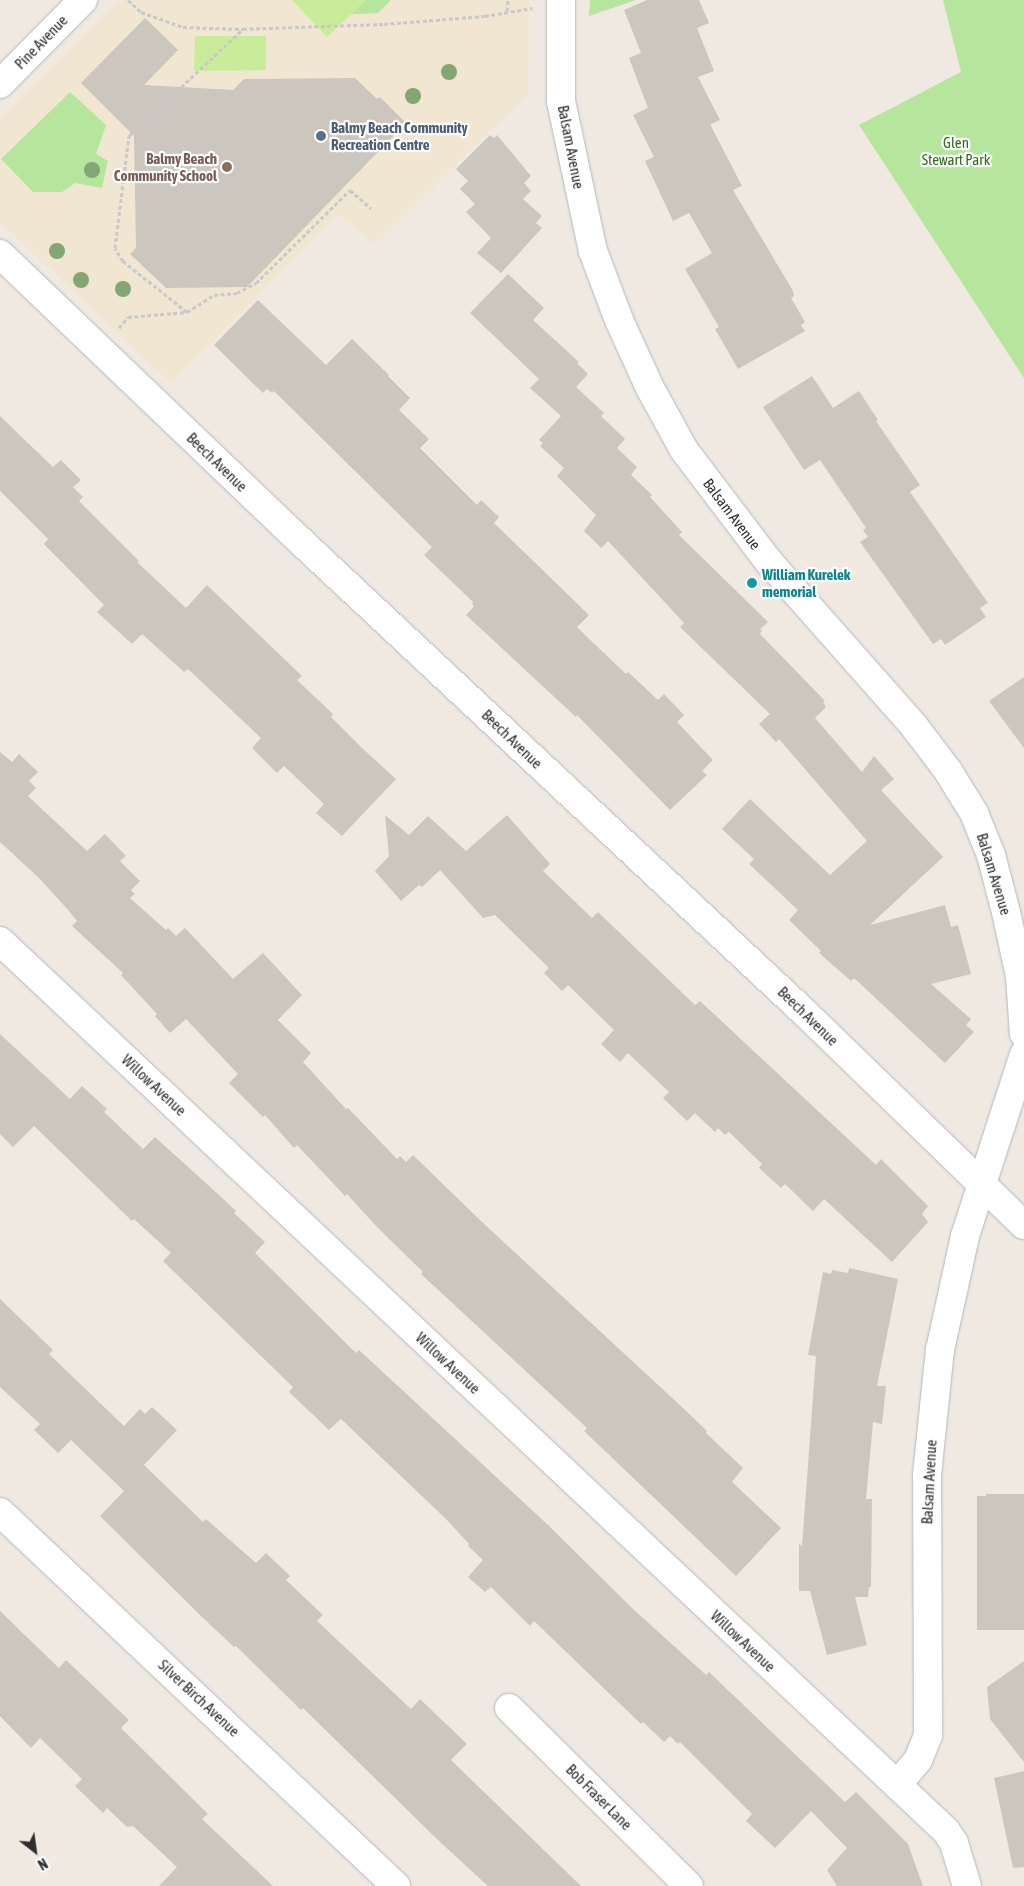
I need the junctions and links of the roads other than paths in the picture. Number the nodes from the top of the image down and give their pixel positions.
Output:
1 (561, 0) edge
2 (76, 2) edge
3 (0, 84) edge
4 (0, 254) edge
5 (1015, 907) edge
6 (0, 941) edge
7 (1024, 1034) edge
8 (1024, 1054) edge
9 (980, 1185) junction
10 (1024, 1225) edge
11 (0, 1512) edge
12 (509, 1708) dead end
13 (897, 1786) junction
14 (396, 1886) edge
15 (689, 1886) edge
16 (967, 1886) edge

1 - 5 street, Balsam Avenue
2 - 3 street, Pine Avenue
4 - 9 street, Beech Avenue
5 - 7 street, Balsam Avenue
6 - 13 street, Willow Avenue
8 - 9 street, Balsam Avenue
9 - 10 street, Beech Avenue
9 - 13 street, Balsam Avenue
11 - 14 street, Silver Birch Avenue
12 - 15 street, Bob Fraser Lane
13 - 16 street

